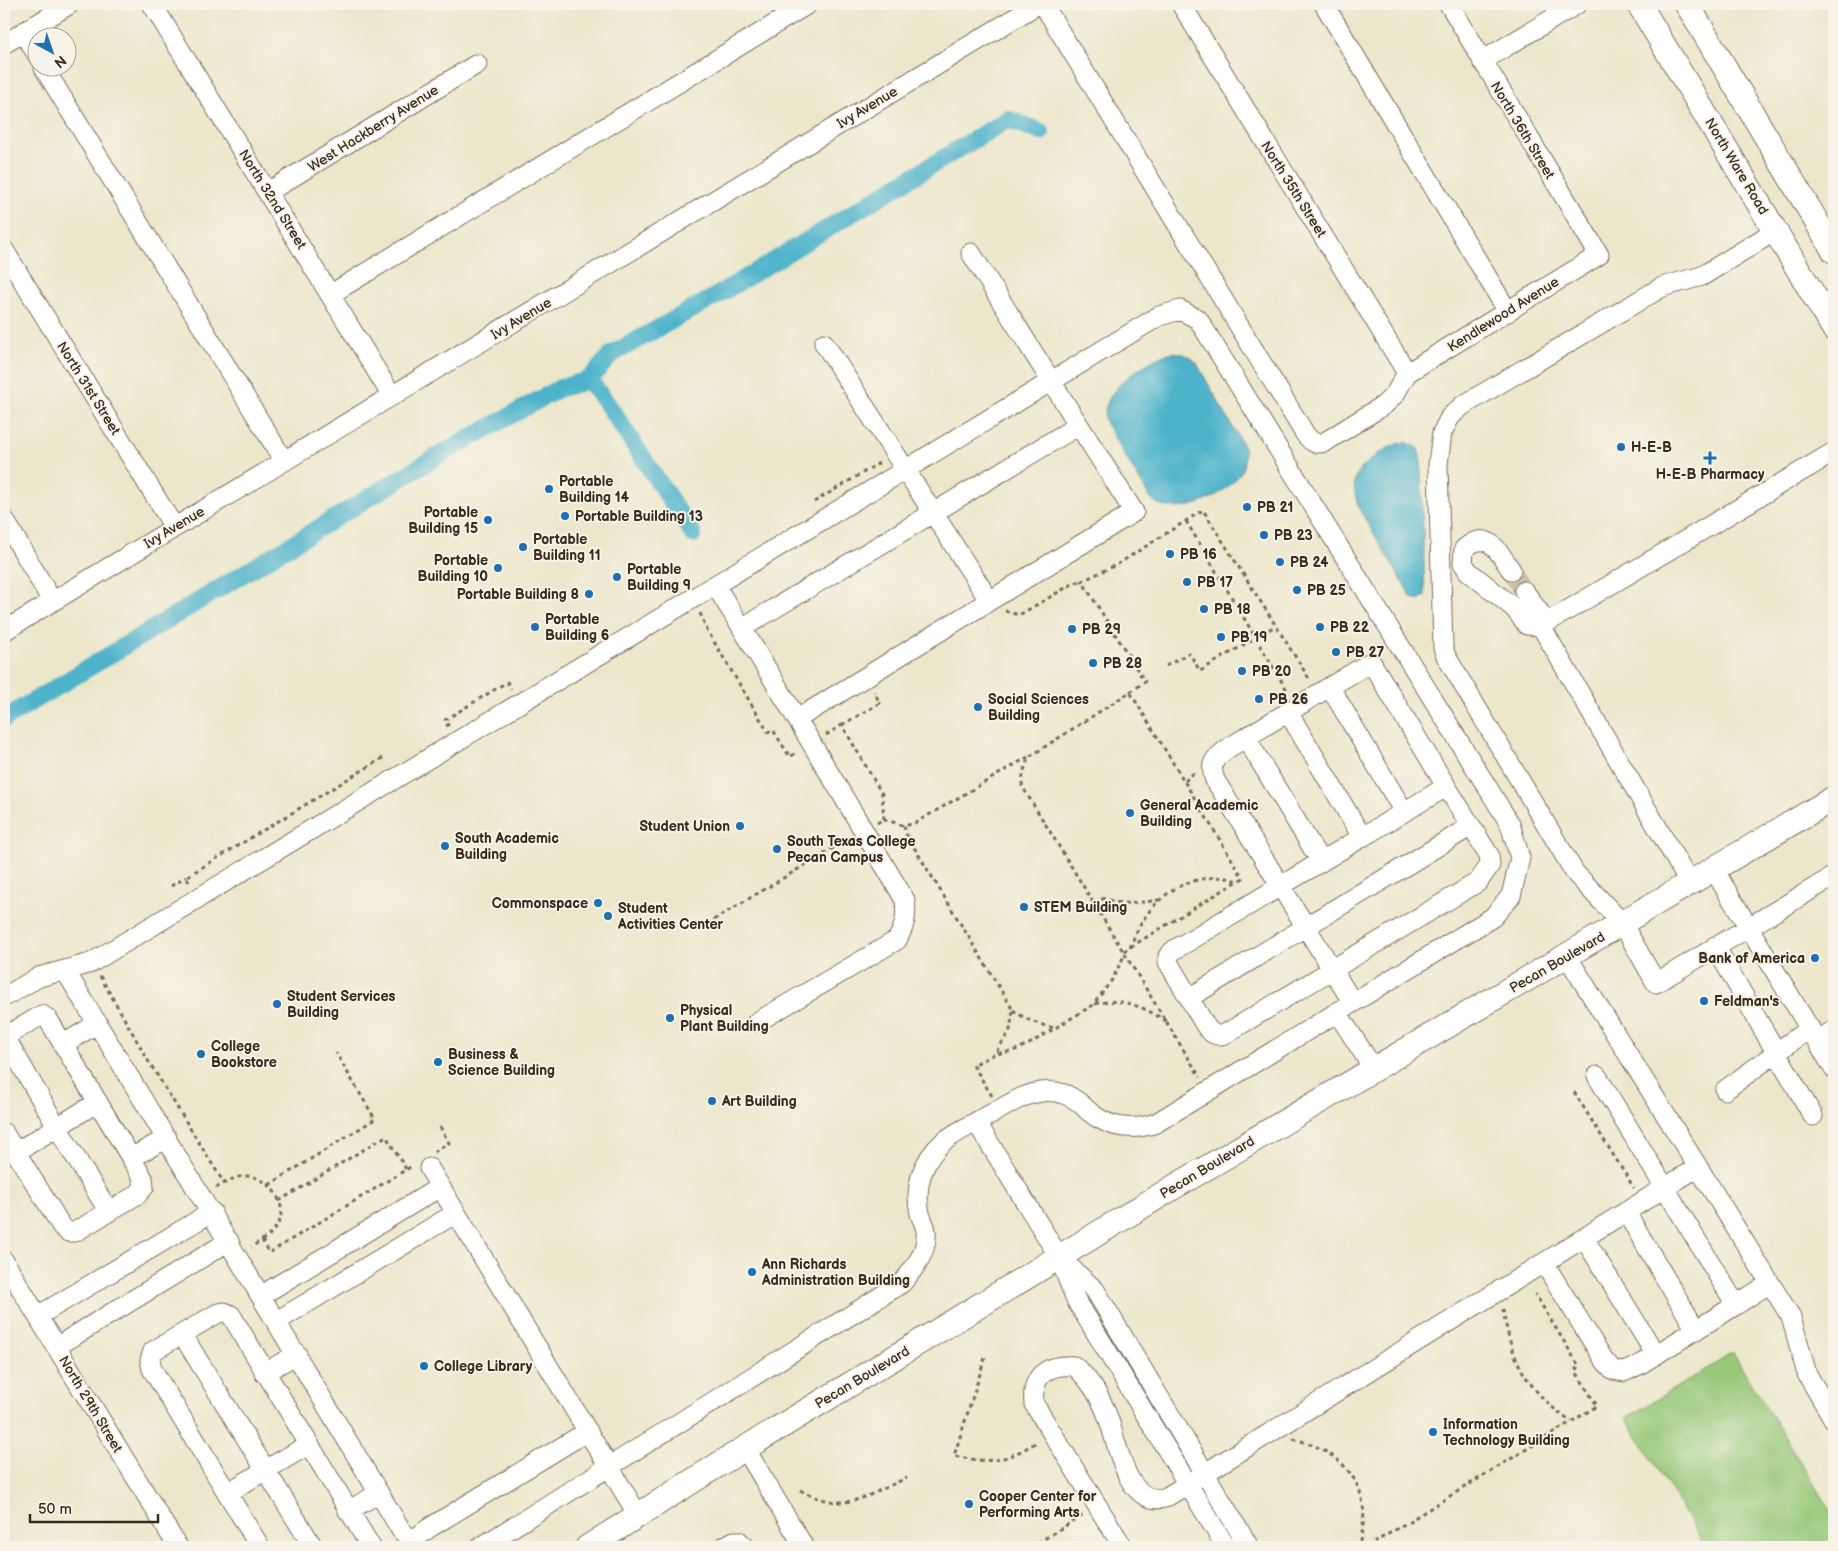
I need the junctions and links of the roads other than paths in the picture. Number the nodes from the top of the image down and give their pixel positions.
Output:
1 (70, 4) edge
2 (152, 4) edge
3 (808, 4) edge
4 (1038, 4) edge
5 (1043, 4) edge
6 (1181, 4) edge
7 (1324, 4) edge
8 (1449, 4) edge
9 (1577, 4) edge
10 (1639, 4) edge
11 (1687, 4) edge
12 (23, 32) junction
13 (28, 40) edge
14 (4, 44) edge
15 (1482, 61) junction
16 (477, 64) dead end
17 (50, 78) edge
18 (268, 192) junction
19 (1775, 231) junction
20 (4, 250) edge
21 (1834, 251) edge
22 (971, 254) dead end
23 (1599, 256) joint
24 (331, 294) junction
25 (1508, 312) junction
26 (1834, 329) edge
27 (824, 343) dead end
28 (1408, 373) junction
29 (1051, 381) junction
30 (392, 396) junction
31 (1079, 425) junction
32 (1834, 452) edge
33 (284, 461) junction
34 (906, 470) junction
35 (933, 513) junction
36 (4, 519) edge
37 (174, 527) junction
38 (1511, 570) tunnel mouth
39 (715, 585) junction
40 (1524, 591) tunnel mouth
41 (52, 601) junction
42 (993, 607) junction
43 (1544, 625) junction
44 (742, 628) junction
45 (4, 630) edge
46 (1400, 645) junction
47 (1371, 662) junction
48 (1321, 685) junction
49 (1289, 704) junction
50 (797, 718) junction
51 (1246, 738) junction
52 (1446, 786) junction
53 (1834, 798) edge
54 (1404, 812) junction
55 (1471, 826) junction
56 (1362, 837) junction
57 (1320, 862) junction
58 (1714, 870) junction
59 (1834, 877) edge
60 (1690, 884) junction
61 (1281, 886) junction
62 (1622, 924) junction
63 (1306, 926) junction
64 (1748, 926) junction
65 (1715, 946) junction
66 (1567, 956) junction
67 (65, 970) junction
68 (1333, 970) junction
69 (4, 997) edge
70 (1189, 998) junction
71 (1345, 1008) junction
72 (758, 1022) dead end
73 (98, 1023) junction
74 (1834, 1030) edge
75 (1814, 1034) junction
76 (4, 1037) edge
77 (64, 1044) junction
78 (1776, 1052) junction
79 (1373, 1068) junction
80 (1834, 1069) edge
81 (1597, 1076) dead end
82 (1725, 1090) dead end
83 (98, 1102) junction
84 (1813, 1116) dead end
85 (977, 1123) junction
86 (57, 1127) junction
87 (4, 1132) edge
88 (167, 1138) junction
89 (16, 1152) junction
90 (131, 1158) junction
91 (423, 1163) road end
92 (1698, 1167) junction
93 (440, 1187) junction
94 (1665, 1187) junction
95 (207, 1204) junction
96 (108, 1212) junction
97 (1626, 1212) junction
98 (456, 1213) junction
99 (1584, 1238) junction
100 (234, 1248) junction
101 (1059, 1257) junction
102 (4, 1260) edge
103 (1544, 1263) junction
104 (1770, 1283) junction
105 (262, 1295) junction
106 (1736, 1305) junction
107 (38, 1316) junction
108 (277, 1321) junction
109 (1696, 1330) junction
110 (182, 1334) junction
111 (56, 1347) junction
112 (297, 1354) junction
113 (1656, 1355) junction
114 (264, 1373) junction
115 (1834, 1420) edge
116 (588, 1431) junction
117 (308, 1445) junction
118 (745, 1448) junction
119 (608, 1466) junction
120 (265, 1470) junction
121 (1196, 1479) junction
122 (379, 1492) junction
123 (227, 1493) junction
124 (348, 1510) junction
125 (638, 1515) junction
126 (415, 1544) edge
127 (178, 1547) edge
128 (260, 1547) edge
129 (313, 1547) edge
130 (371, 1547) edge
131 (481, 1547) edge
132 (588, 1547) edge
133 (723, 1547) edge
134 (745, 1547) edge
135 (804, 1547) edge
136 (1123, 1547) edge
137 (1226, 1547) edge
138 (1249, 1547) edge

1 - 12 street
2 - 18 street, North 32nd Street
3 - 24 street
4 - 30 street, Ivy Avenue
5 - 28 street
6 - 28 street, North 35th Street
7 - 25 street
8 - 15 street, North 36th Street
9 - 15 street
10 - 19 main road, North Ware Road
11 - 21 main road
12 - 13 street
12 - 14 street
15 - 23 street, North 36th Street
16 - 18 street, West Hackberry Avenue
17 - 33 street
18 - 24 street, North 32nd Street
19 - 26 main road, North Ware Road
19 - 62 street
20 - 37 street, North 31st Street
22 - 29 street
23 - 25 street, Kendlewood Avenue
24 - 30 street, North 32nd Street
25 - 28 street, Kendlewood Avenue
27 - 34 street
29 - 31 street
29 - 34 street
29 - 46 street
30 - 33 street, Ivy Avenue
31 - 35 street
31 - 42 street
32 - 43 street
33 - 37 street, Ivy Avenue
34 - 35 street
34 - 39 street
35 - 42 street
35 - 44 street
36 - 41 street
37 - 41 street, Ivy Avenue
38 - 43 street
39 - 44 street
39 - 67 street
40 - 43 street
41 - 45 street, Ivy Avenue
42 - 50 street
43 - 60 street
44 - 50 street
46 - 47 street
46 - 71 street
47 - 48 street
47 - 52 street
48 - 49 street
48 - 54 street
49 - 51 street
49 - 56 street
50 - 72 street
51 - 57 street
51 - 61 street
52 - 54 street
52 - 55 street
53 - 58 main road, Pecan Boulevard
54 - 56 street
55 - 63 street
55 - 68 street
56 - 57 street
57 - 61 street
58 - 60 main road, Pecan Boulevard
58 - 64 street
59 - 64 street
60 - 62 main road, Pecan Boulevard
61 - 63 street
61 - 70 street
62 - 65 street
62 - 66 main road, Pecan Boulevard
63 - 68 street
63 - 70 street
64 - 65 street
64 - 75 street
65 - 78 street
66 - 79 main road, Pecan Boulevard
66 - 92 street
67 - 69 street
67 - 73 street
68 - 70 street
68 - 71 street
71 - 79 street
71 - 85 street
73 - 77 street
73 - 88 street
74 - 75 street
75 - 78 street
75 - 80 street
76 - 77 street
76 - 86 street
77 - 83 street
78 - 82 street
78 - 84 street
79 - 101 main road, Pecan Boulevard
81 - 94 street
83 - 86 street
83 - 90 street
85 - 101 street
85 - 119 street
86 - 89 street
86 - 96 street
87 - 89 street
88 - 90 street
88 - 95 street
89 - 96 street
90 - 96 street
91 - 93 street
92 - 94 street
92 - 104 street
93 - 98 street
93 - 105 street
94 - 97 street
94 - 106 street
95 - 100 street
95 - 107 street
97 - 99 street
97 - 109 street
98 - 108 street
98 - 116 street
99 - 103 street
99 - 113 street
100 - 105 street
100 - 111 street
101 - 118 main road, Pecan Boulevard
101 - 121 street
102 - 107 street, North 29th Street
103 - 113 street
103 - 121 street
104 - 106 street
104 - 115 street
105 - 108 street
106 - 109 street
107 - 111 street, North 29th Street
108 - 112 street
109 - 113 street
110 - 114 street
110 - 120 street
110 - 123 street
111 - 127 street, North 29th Street
112 - 114 street
112 - 122 street
114 - 117 street
116 - 119 street
116 - 126 street
117 - 120 street
117 - 124 street
118 - 125 main road, Pecan Boulevard
118 - 135 street
119 - 125 street
119 - 131 street
120 - 123 street
120 - 129 street
121 - 136 street
121 - 137 street
121 - 138 street
122 - 124 street
122 - 126 street
123 - 128 street
124 - 130 street
125 - 132 main road, Pecan Boulevard
133 - 134 street

